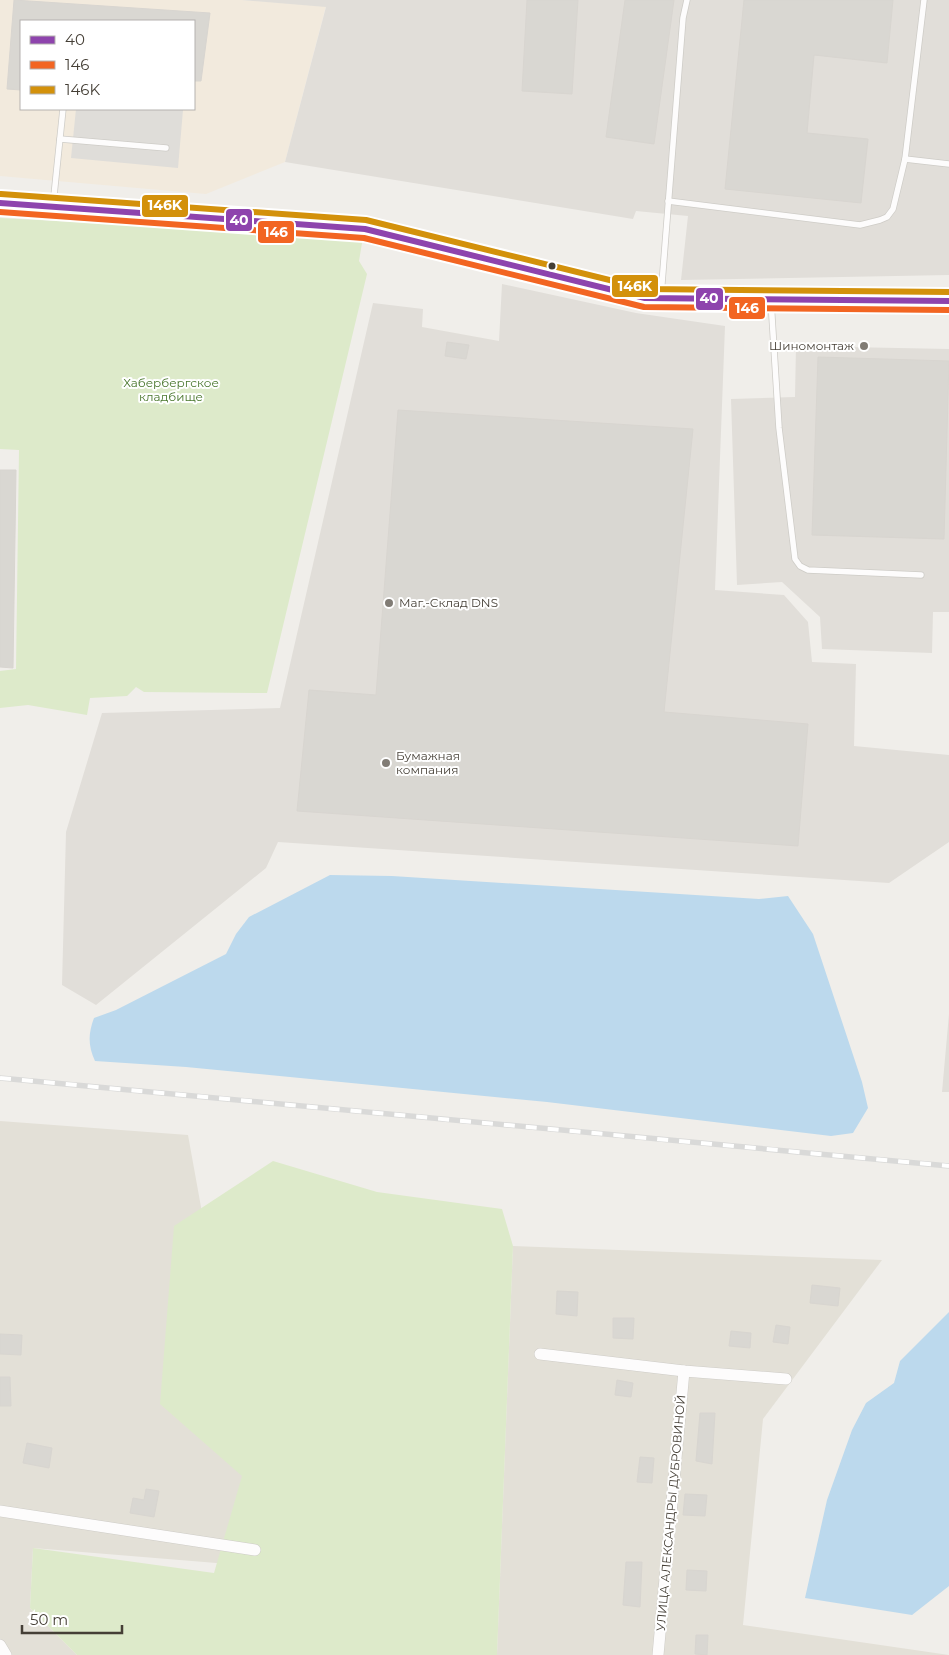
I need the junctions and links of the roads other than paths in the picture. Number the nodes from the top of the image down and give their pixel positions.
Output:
1 (687, 0) edge
2 (924, 0) edge
3 (63, 110) edge
4 (60, 139) junction
5 (166, 148) dead end
6 (905, 159) junction
7 (949, 164) edge
8 (668, 201) junction
9 (0, 203) edge
10 (53, 205) junction
11 (660, 298) junction
12 (770, 299) junction
13 (949, 301) edge
14 (921, 575) dead end
15 (540, 1354) dead end
16 (684, 1371) junction
17 (786, 1379) dead end
18 (0, 1511) edge
19 (254, 1550) dead end
20 (0, 1645) edge
21 (6, 1655) edge
22 (658, 1655) edge

1 - 8 lane
2 - 6 lane
3 - 4 lane
4 - 5 lane
4 - 10 lane
6 - 7 lane
6 - 8 lane
8 - 11 lane
9 - 10 main road
10 - 11 main road
11 - 12 main road
12 - 13 main road
12 - 14 lane
15 - 16 street
16 - 17 street
16 - 22 street, УЛИЦА АЛЕКСАНДРЫ ДУБРОВИНОЙ
18 - 19 street
20 - 21 street

